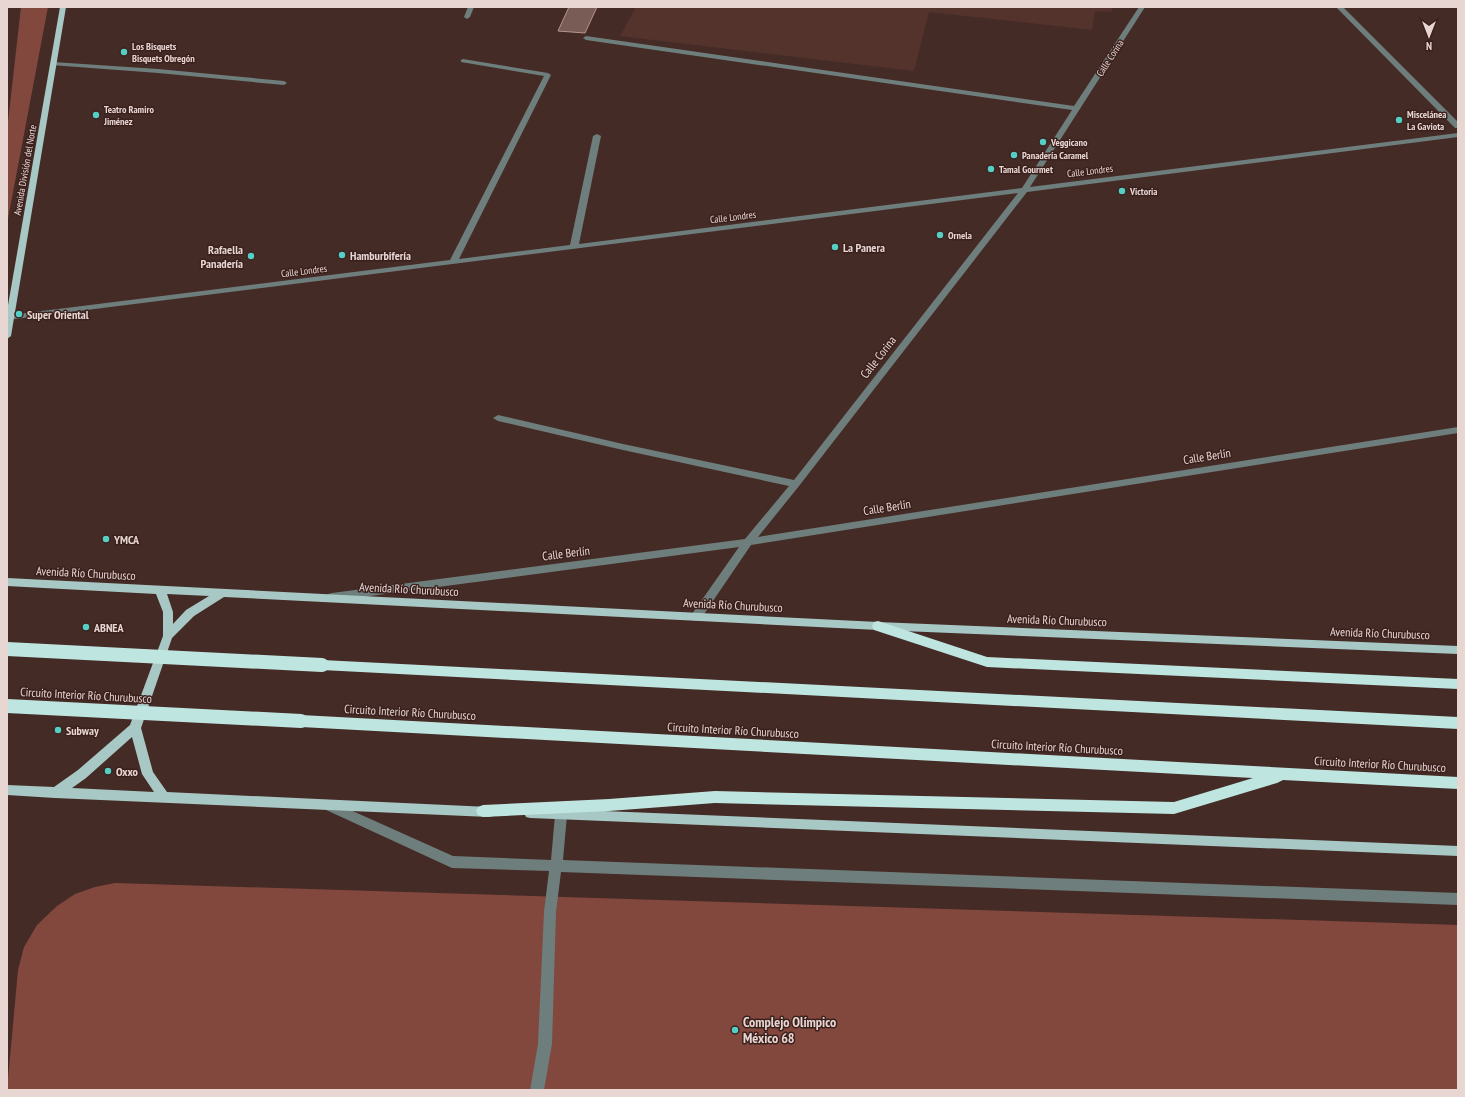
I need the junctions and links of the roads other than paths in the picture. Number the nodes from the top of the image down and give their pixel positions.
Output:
1 (62, 7) edge
2 (471, 7) edge
3 (1142, 7) edge
4 (1340, 7) edge
5 (467, 18) dead end
6 (586, 38) dead end
7 (463, 61) dead end
8 (53, 64) junction
9 (284, 83) dead end
10 (1077, 109) junction
11 (1458, 126) edge
12 (1458, 135) edge
13 (597, 136) dead end
14 (1025, 189) junction
15 (574, 247) junction
16 (453, 262) junction
17 (10, 318) junction
18 (7, 336) edge
19 (498, 418) dead end
20 (1458, 430) edge
21 (796, 484) junction
22 (748, 542) junction
23 (7, 582) edge
24 (160, 590) junction
25 (221, 594) junction
26 (318, 599) junction
27 (696, 617) junction
28 (878, 626) junction
29 (168, 636) junction
30 (7, 649) edge
31 (1458, 650) edge
32 (1458, 684) edge
33 (7, 706) edge
34 (1458, 723) edge
35 (135, 728) junction
36 (1285, 774) junction
37 (1458, 783) edge
38 (7, 790) edge
39 (55, 792) junction
40 (164, 797) junction
41 (328, 805) junction
42 (483, 811) junction
43 (561, 815) junction
44 (1458, 851) edge
45 (556, 866) junction
46 (1458, 899) edge
47 (537, 1090) edge

1 - 8 main road, Avenida División del Norte
2 - 5 street
3 - 10 street, Calle Corina
4 - 11 street
6 - 10 street
7 - 16 street
8 - 9 street
8 - 17 main road, Avenida División del Norte
10 - 14 street, Calle Corina
12 - 14 street, Calle Londres
13 - 15 street
14 - 15 street, Calle Londres
14 - 21 street, Calle Corina
15 - 16 street, Calle Londres
16 - 17 street, Calle Londres
17 - 18 main road, Avenida División del Norte
19 - 21 street
20 - 22 street, Calle Berlín
21 - 22 street, Calle Corina
22 - 26 street, Calle Berlín
22 - 27 street, Calle Corina
23 - 24 main road, Avenida Río Churubusco
24 - 25 main road, Avenida Río Churubusco
24 - 29 main road
25 - 26 main road, Avenida Río Churubusco
25 - 29 main road
26 - 27 main road, Avenida Río Churubusco
27 - 28 main road, Avenida Río Churubusco
28 - 31 main road, Avenida Río Churubusco
28 - 32 highway
29 - 35 main road
30 - 34 highway, bridge
33 - 36 highway, Circuito Interior Río Churubusco, bridge
35 - 39 main road
35 - 40 main road
36 - 37 highway, Circuito Interior Río Churubusco
36 - 42 highway
38 - 39 main road
39 - 40 main road
40 - 41 main road
41 - 42 main road
41 - 45 street
42 - 43 main road
43 - 44 main road
43 - 45 street
45 - 46 street
45 - 47 street

